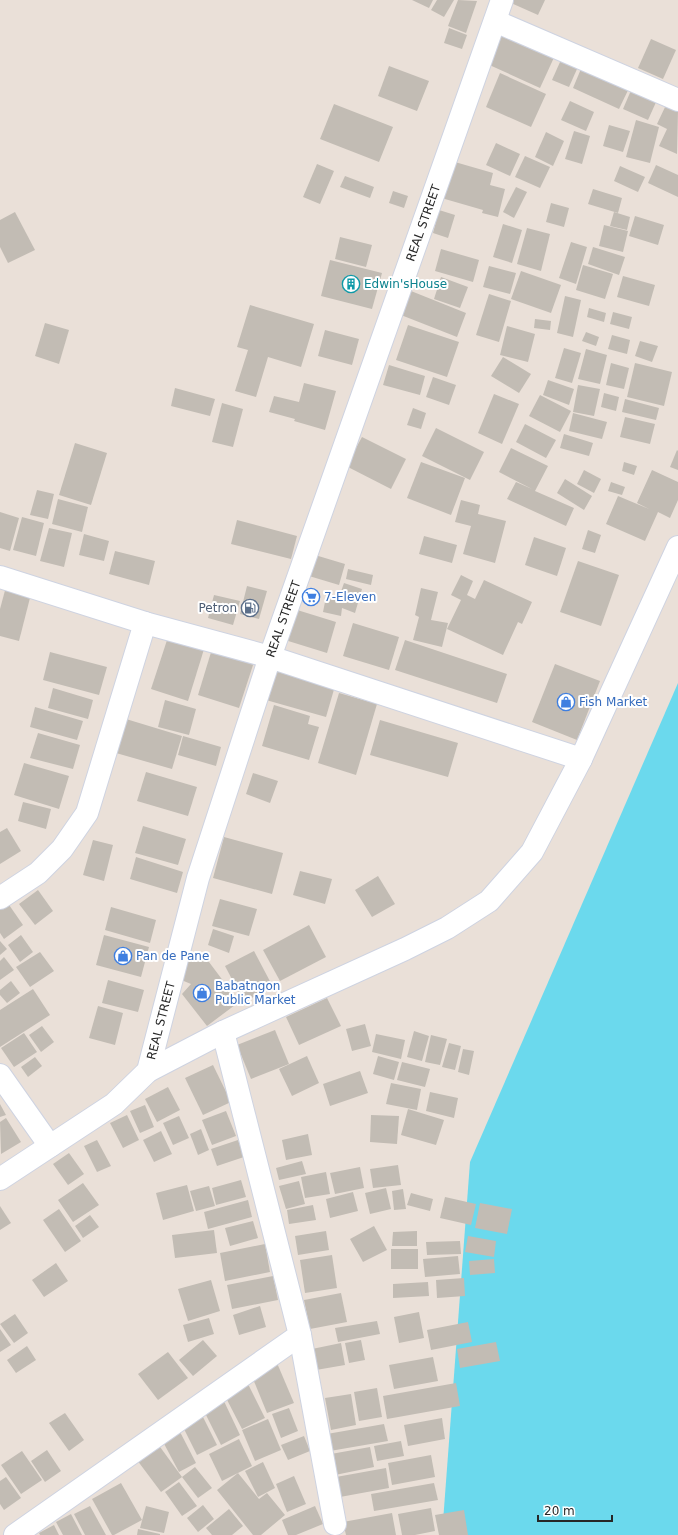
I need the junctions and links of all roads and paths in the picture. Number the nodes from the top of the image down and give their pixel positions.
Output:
1 (502, 0) edge
2 (495, 21) junction
3 (678, 100) edge
4 (678, 547) edge
5 (0, 576) edge
6 (144, 622) junction
7 (270, 657) junction
8 (581, 759) junction
9 (0, 898) edge
10 (223, 1032) junction
11 (148, 1071) junction
12 (0, 1075) edge
13 (50, 1146) junction
14 (0, 1179) edge
15 (300, 1335) junction
16 (335, 1524) dead end
17 (15, 1535) edge

1 - 2 street, REAL STREET
2 - 3 street
2 - 7 street, REAL STREET
4 - 8 street
5 - 6 street
6 - 7 street
6 - 9 street
7 - 8 street
7 - 11 street, REAL STREET
8 - 10 street
10 - 11 street
10 - 15 street
11 - 13 street, REAL STREET
12 - 13 street
13 - 14 street, REAL STREET
15 - 16 street
15 - 17 street

